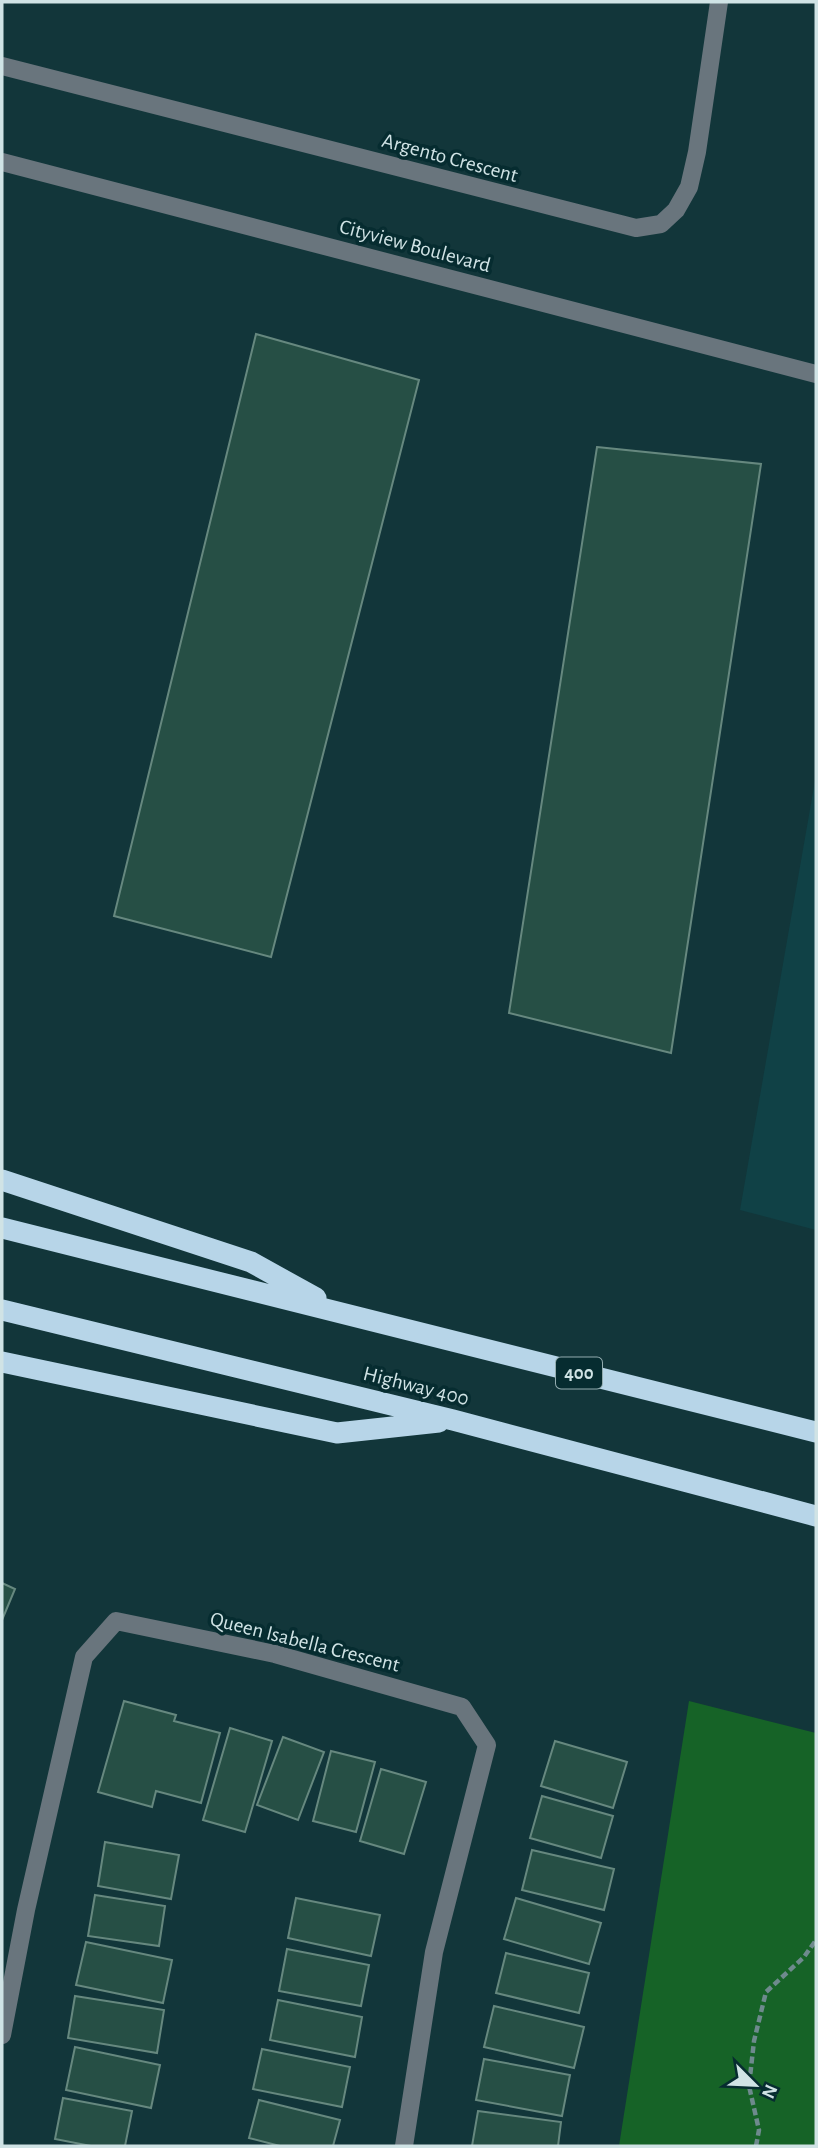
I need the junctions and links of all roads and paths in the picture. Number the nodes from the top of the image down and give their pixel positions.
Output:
1 (719, 2) edge
2 (2, 66) edge
3 (2, 162) edge
4 (816, 374) edge
5 (2, 1180) edge
6 (2, 1228) edge
7 (2, 1310) edge
8 (342, 1313) junction
9 (2, 1362) edge
10 (453, 1420) junction
11 (816, 1432) edge
12 (816, 1516) edge
13 (816, 1940) edge
14 (2, 2035) edge
15 (404, 2146) edge
16 (756, 2146) edge

1 - 2 street, Argento Crescent
3 - 4 street, Cityview Boulevard
5 - 8 highway
6 - 8 highway, 400
7 - 10 highway, Highway 400
8 - 11 highway, 400
9 - 10 highway
10 - 12 highway, Highway 400
13 - 16 path
14 - 15 street, Queen Isabella Crescent

